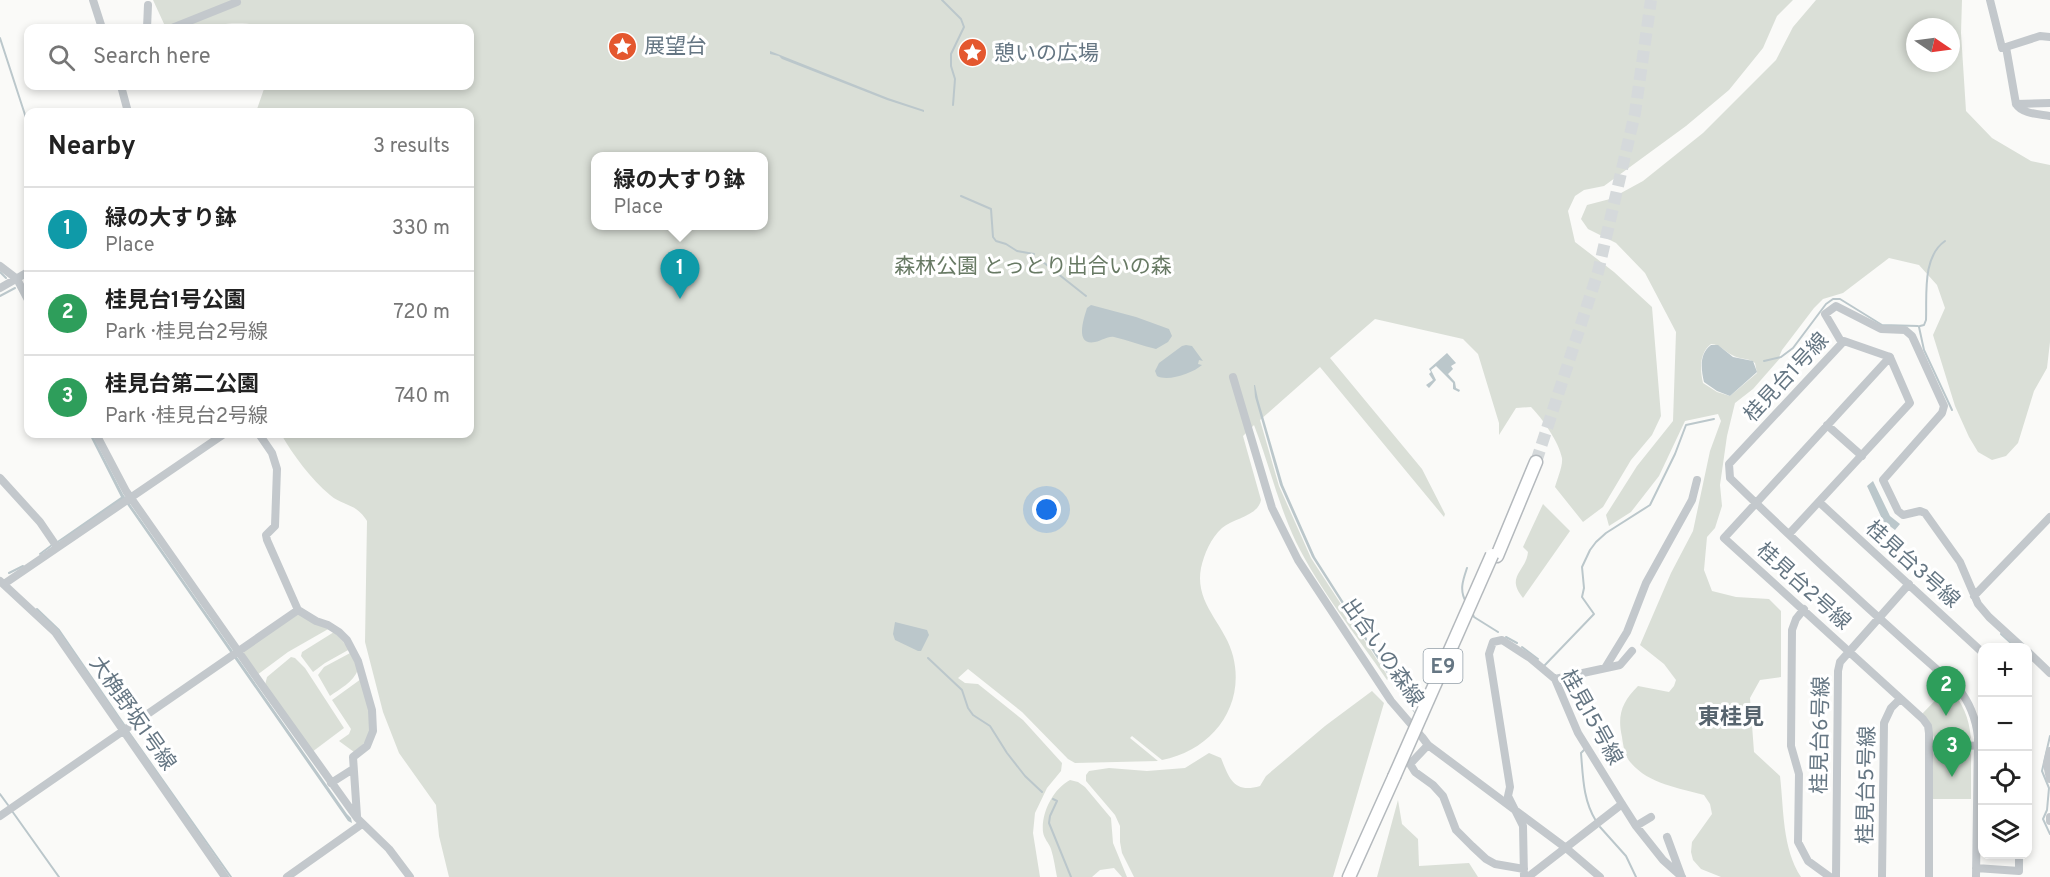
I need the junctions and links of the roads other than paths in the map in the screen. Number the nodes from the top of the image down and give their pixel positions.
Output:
1 (93, 0) edge
2 (1990, 0) edge
3 (237, 2) dead end
4 (148, 5) dead end
5 (101, 24) edge
6 (147, 24) edge
7 (182, 24) edge
8 (2050, 37) edge
9 (2006, 46) junction
10 (122, 90) edge
11 (2050, 103) edge
12 (2016, 104) junction
13 (127, 108) edge
14 (2050, 116) edge
15 (0, 266) edge
16 (24, 275) edge
17 (17, 279) junction
18 (0, 288) edge
19 (24, 292) edge
20 (1842, 343) junction
21 (1890, 357) junction
22 (1233, 377) dead end
23 (1827, 425) junction
24 (98, 438) edge
25 (218, 438) edge
26 (262, 438) edge
27 (1862, 456) junction
28 (1533, 461) tunnel mouth
29 (0, 478) edge
30 (1697, 480) dead end
31 (131, 498) junction
32 (1819, 502) junction
33 (1756, 503) junction
34 (2050, 517) edge
35 (1789, 534) junction
36 (57, 547) junction
37 (2, 582) edge
38 (1909, 584) junction
39 (1974, 596) junction
40 (298, 609) junction
41 (1804, 609) junction
42 (1879, 618) junction
43 (2018, 643) edge
44 (1978, 647) edge
45 (238, 651) junction
46 (1632, 651) dead end
47 (1849, 651) junction
48 (2032, 655) edge
49 (1605, 668) junction
50 (2050, 673) edge
51 (1555, 678) junction
52 (1900, 699) junction
53 (123, 730) junction
54 (1978, 734) edge
55 (1929, 744) junction
56 (1428, 745) junction
57 (1978, 746) edge
58 (1980, 751) edge
59 (2050, 751) edge
60 (353, 769) junction
61 (1397, 778) junction
62 (2050, 779) edge
63 (331, 783) junction
64 (1622, 804) junction
65 (1513, 807) junction
66 (0, 816) edge
67 (1651, 817) dead end
68 (359, 821) junction
69 (1636, 826) junction
70 (1667, 837) dead end
71 (1566, 848) junction
72 (2019, 859) edge
73 (1976, 873) edge
74 (1525, 874) edge
75 (1682, 876) edge
76 (225, 877) edge
77 (287, 877) edge
78 (410, 877) edge
79 (1348, 877) edge
80 (1355, 877) edge
81 (1600, 877) edge
82 (1830, 877) edge
83 (1836, 877) edge
84 (1882, 877) edge
85 (1929, 877) edge

1 - 5 street
2 - 9 street
3 - 7 street
4 - 6 street
8 - 9 street
9 - 12 street
10 - 13 street
11 - 12 street
12 - 14 street
15 - 17 street
16 - 17 street
17 - 18 street
17 - 19 street
20 - 21 street, 桂見台1号線
20 - 33 street, 桂見台1号線
20 - 39 street
21 - 23 street, 桂見台2号線
21 - 27 street
22 - 56 street, 出合いの森線
23 - 27 street
23 - 33 street, 桂見台2号線
24 - 31 street
25 - 31 street
26 - 40 street
27 - 32 street
28 - 61 highway, E9, bridge
29 - 36 street
30 - 49 street
31 - 36 street
31 - 45 street
32 - 35 street
32 - 38 street, 桂見台3号線
33 - 35 street, 桂見台1号線
33 - 41 street, 桂見台2号線
34 - 39 street
35 - 42 street, 桂見台1号線
36 - 37 street
37 - 53 street, 大桷野坂1号線
38 - 42 street, 桂見台6号線
38 - 44 street, 桂見台3号線
39 - 43 street
40 - 45 street
40 - 60 street
41 - 47 street, 桂見台2号線
41 - 82 street
42 - 47 street, 桂見台6号線
42 - 54 street, 桂見台1号線
45 - 53 street
45 - 63 street
46 - 49 street
47 - 52 street, 桂見台2号線
47 - 83 street, 桂見台6号線
48 - 50 street
49 - 51 street
51 - 64 street, 桂見15号線
51 - 65 street, 桂見15号線
52 - 55 street, 桂見台2号線
52 - 84 street, 桂見台5号線
53 - 66 street
53 - 76 street, 大桷野坂1号線
55 - 57 street
55 - 85 street, 桂見台2号線
56 - 65 street, 出合いの森線
56 - 74 street
58 - 73 street, 桂見台1号線
59 - 62 street
60 - 63 street
60 - 68 street
61 - 79 highway, E9
61 - 80 highway, E9
63 - 68 street
64 - 69 street, 桂見15号線
64 - 71 street
65 - 71 street, 出合いの森線
65 - 74 street, 桂見15号線
67 - 69 street
68 - 77 street
68 - 78 street
69 - 75 street, 桂見15号線
70 - 75 street
71 - 74 street
71 - 81 street, 出合いの森線
72 - 73 street

